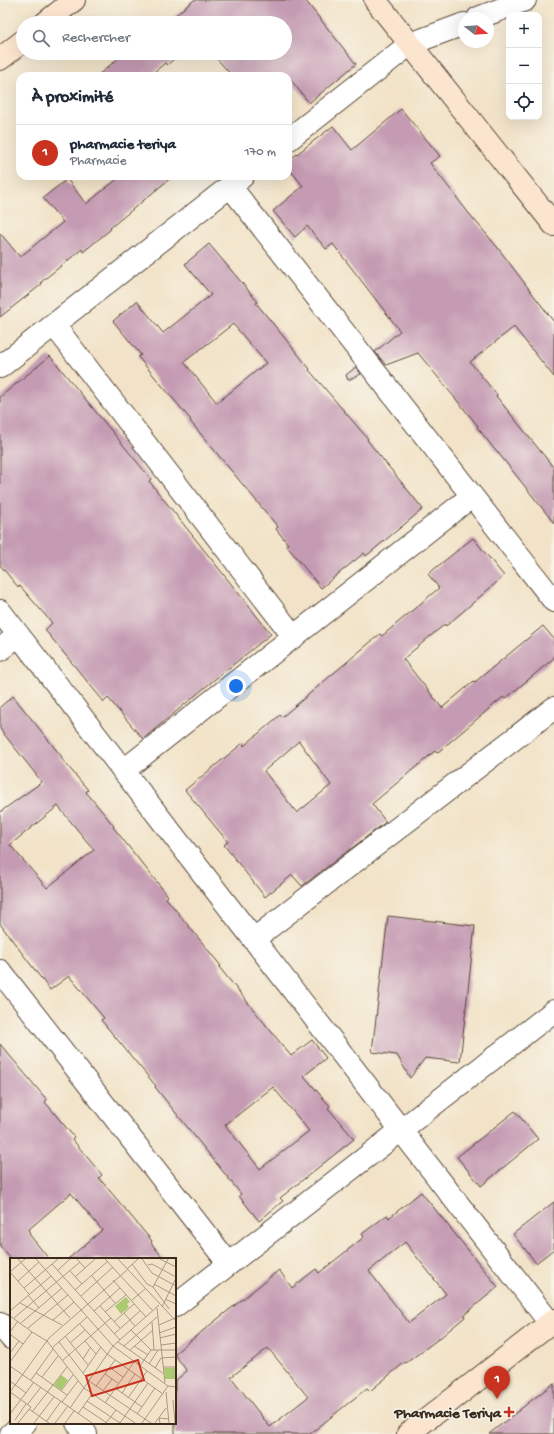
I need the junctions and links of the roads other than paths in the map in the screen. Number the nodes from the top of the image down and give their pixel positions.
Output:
1 (375, 0) edge
2 (525, 0) edge
3 (494, 12) edge
4 (458, 26) edge
5 (410, 44) junction
6 (16, 46) edge
7 (0, 59) edge
8 (292, 137) edge
9 (237, 181) edge
10 (554, 224) edge
11 (54, 325) junction
12 (0, 367) edge
13 (472, 496) junction
14 (554, 601) edge
15 (0, 611) edge
16 (18, 635) junction
17 (294, 637) junction
18 (0, 650) edge
19 (554, 708) edge
20 (124, 771) junction
21 (254, 940) junction
22 (0, 971) edge
23 (554, 1010) edge
24 (401, 1130) junction
25 (229, 1264) junction
26 (176, 1305) edge
27 (552, 1321) edge
28 (0, 1324) edge
29 (10, 1337) edge
30 (24, 1424) edge
31 (78, 1424) edge
32 (11, 1434) edge
33 (86, 1434) edge
34 (408, 1434) edge

1 - 5 street
2 - 3 street
4 - 5 street
5 - 8 street
5 - 10 street
6 - 7 street
9 - 11 street
9 - 13 street
11 - 12 street
11 - 17 street
13 - 14 street
13 - 17 street
15 - 16 street
16 - 18 street
16 - 20 street
17 - 20 street
19 - 21 street
20 - 21 street
21 - 24 street
22 - 25 street
23 - 24 street
24 - 25 street
24 - 27 street
25 - 26 street
27 - 34 street
28 - 29 street
30 - 32 street
31 - 33 street

